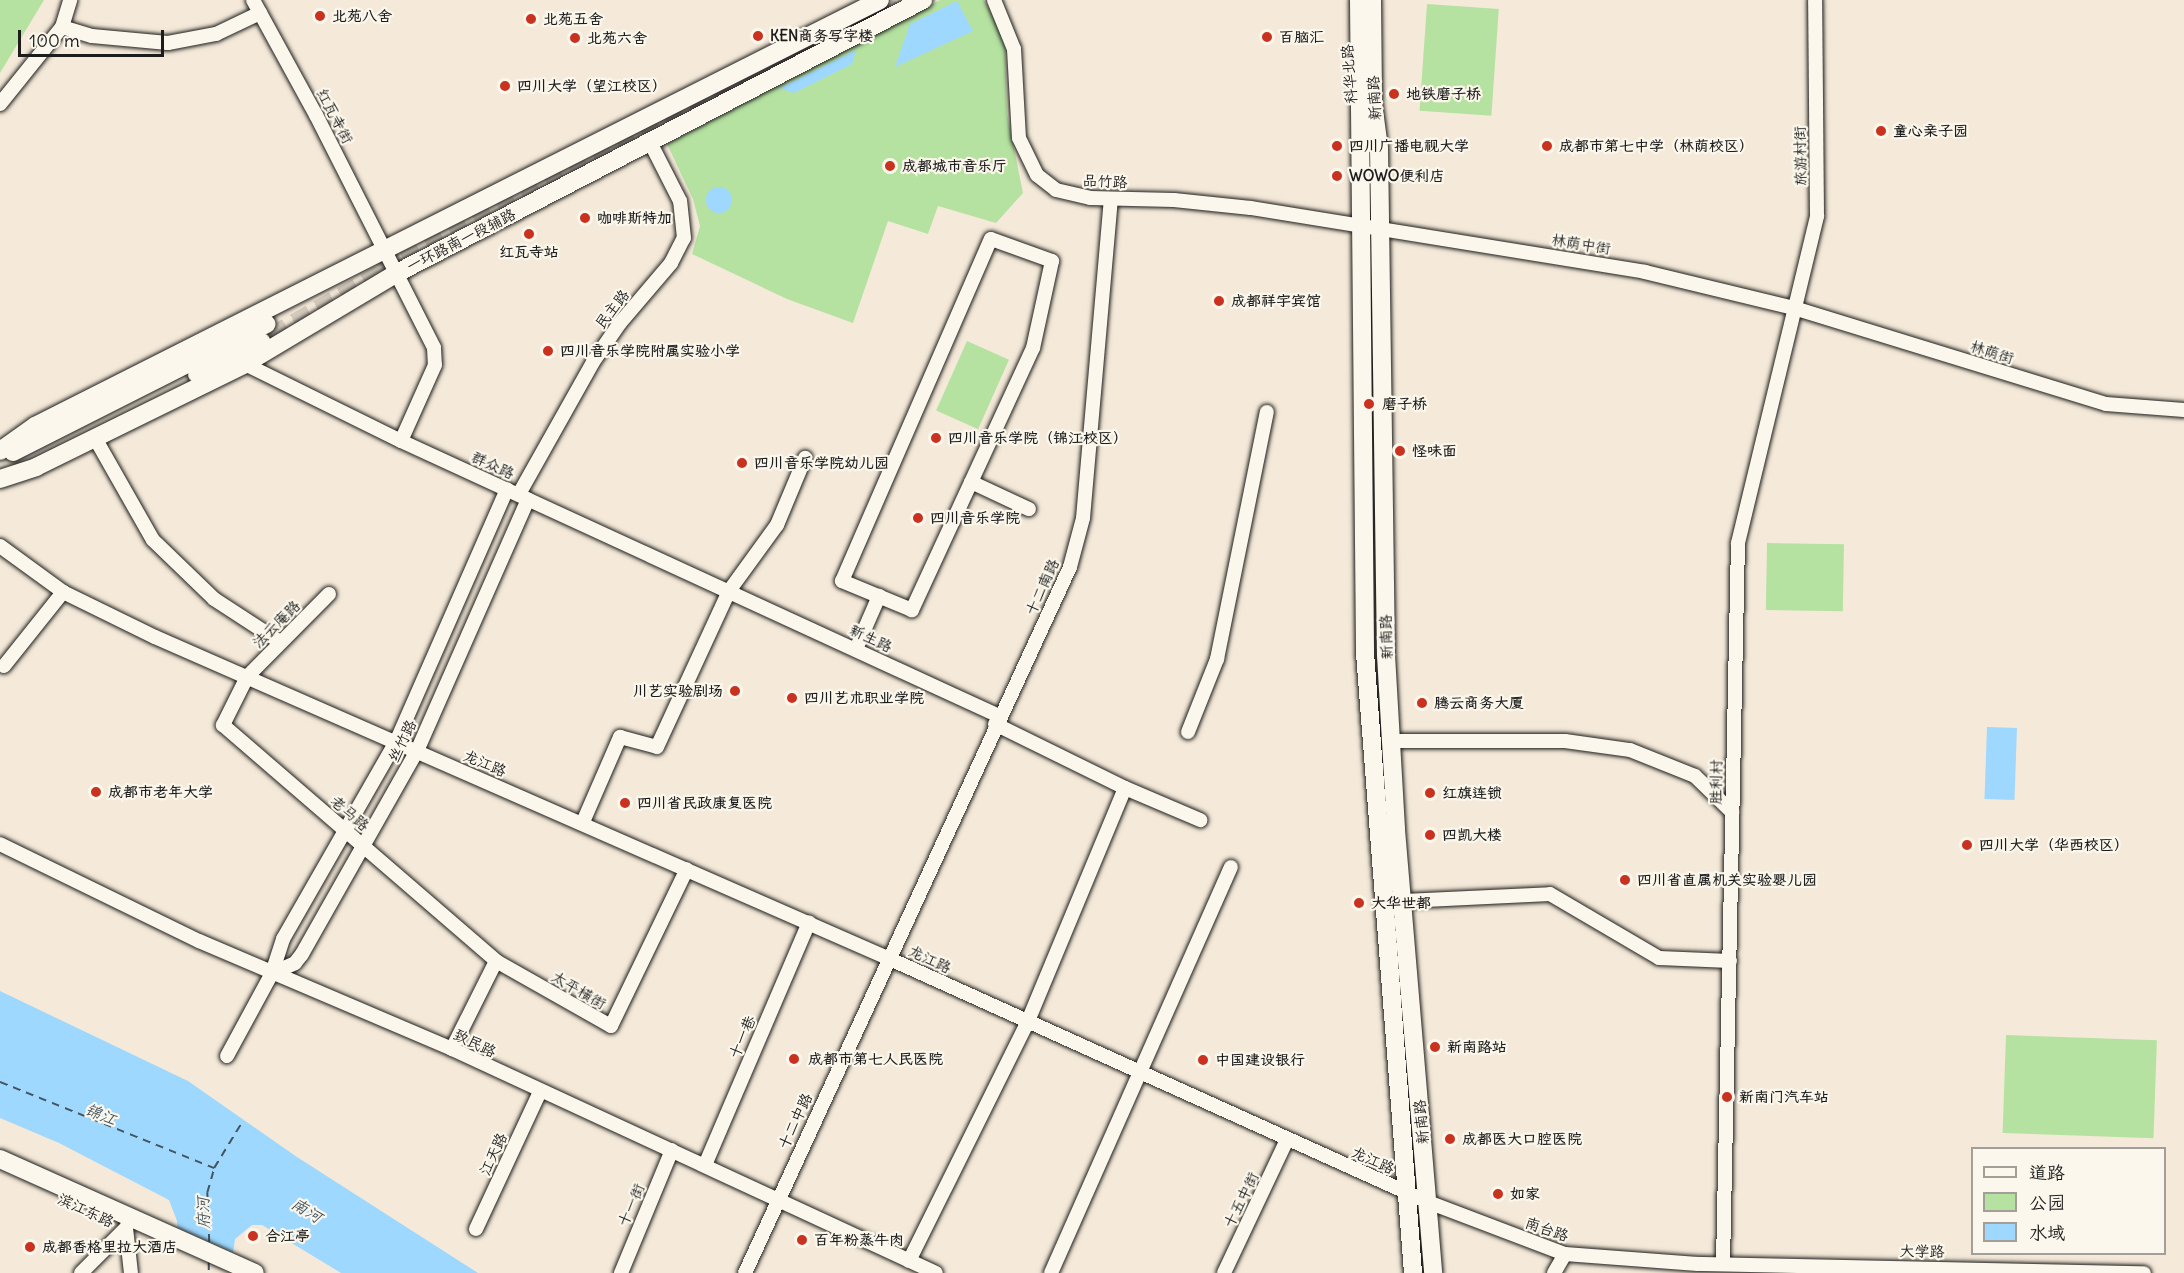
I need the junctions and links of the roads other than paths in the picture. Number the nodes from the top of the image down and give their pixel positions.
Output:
1 (70, 0) edge
2 (253, 0) edge
3 (880, 0) tunnel mouth
4 (922, 0) edge
5 (994, 0) edge
6 (1347, 0) edge
7 (1359, 0) edge
8 (1372, 0) edge
9 (1381, 0) edge
10 (1815, 0) edge
11 (260, 13) junction
12 (62, 27) junction
13 (0, 104) edge
14 (650, 142) junction
15 (1358, 148) junction
16 (1378, 148) junction
17 (1111, 199) junction
18 (1359, 227) junction
19 (1379, 229) junction
20 (386, 249) junction
21 (397, 273) junction
22 (1794, 308) junction
23 (245, 364) junction
24 (2184, 410) edge
25 (1267, 412) dead end
26 (95, 438) junction
27 (401, 441) junction
28 (0, 450) edge
29 (0, 458) edge
30 (805, 458) dead end
31 (0, 474) edge
32 (0, 479) edge
33 (971, 482) junction
34 (518, 494) junction
35 (1029, 509) dead end
36 (0, 546) edge
37 (729, 591) junction
38 (63, 592) junction
39 (329, 594) dead end
40 (879, 596) junction
41 (280, 642) junction
42 (856, 649) junction
43 (4, 666) dead end
44 (247, 677) junction
45 (997, 720) junction
46 (1188, 732) dead end
47 (1392, 741) junction
48 (396, 742) junction
49 (417, 751) junction
50 (1125, 788) junction
51 (1732, 812) junction
52 (1200, 820) dead end
53 (583, 822) junction
54 (345, 831) junction
55 (0, 844) edge
56 (364, 846) junction
57 (1231, 867) dead end
58 (687, 869) junction
59 (1404, 901) junction
60 (808, 922) junction
61 (890, 959) junction
62 (496, 961) junction
63 (1730, 961) junction
64 (272, 974) junction
65 (1028, 1022) junction
66 (452, 1049) junction
67 (227, 1056) dead end
68 (1140, 1073) junction
69 (540, 1092) junction
70 (1287, 1140) junction
71 (672, 1150) junction
72 (0, 1159) edge
73 (705, 1165) junction
74 (0, 1169) edge
75 (1405, 1192) junction
76 (776, 1200) junction
77 (1428, 1202) junction
78 (126, 1228) junction
79 (476, 1229) dead end
80 (172, 1243) junction
81 (1565, 1254) junction
82 (909, 1261) junction
83 (1723, 1264) junction
84 (1696, 1269) edge
85 (1885, 1270) edge
86 (252, 1272) edge
87 (81, 1273) edge
88 (131, 1273) edge
89 (229, 1273) edge
90 (621, 1273) edge
91 (745, 1273) edge
92 (936, 1273) edge
93 (1051, 1273) edge
94 (1224, 1273) edge
95 (1413, 1273) edge
96 (1433, 1273) edge
97 (1554, 1273) edge
98 (2144, 1273) edge

1 - 12 street
2 - 11 street, 红瓦寺街
3 - 20 main road, 一环路南一段辅路
4 - 14 main road, 一环路南一段辅路
5 - 17 street, 品竹路
6 - 15 main road, 科华北路
7 - 15 main road, 新南路
8 - 16 main road, 新南路
9 - 16 main road, 科华北路
10 - 22 street, 旅游村街
11 - 12 street
11 - 20 street, 红瓦寺街
12 - 13 street
14 - 21 main road, 一环路南一段辅路
14 - 34 street, 民主路
15 - 18 main road, 新南路
16 - 19 main road, 新南路
17 - 18 street, 品竹路
17 - 45 street, 十二南路
18 - 19 street, 林荫中街
18 - 75 main road, 新南路
19 - 22 street, 林荫中街
19 - 47 main road, 新南路
20 - 21 street, 红瓦寺街
20 - 28 main road, 一环路南一段辅路
21 - 23 main road, 一环路南一段辅路
21 - 27 street, 红瓦寺街
22 - 24 street, 林荫街
22 - 51 street, 胜利村
23 - 26 main road, 一环路南一段辅路
23 - 27 street, 群众路
25 - 46 street
26 - 32 main road, 一环路南一段辅路
26 - 41 street
27 - 34 street, 群众路
29 - 31 main road
30 - 37 street
33 - 35 street
33 - 40 street
33 - 40 street
34 - 37 street, 群众路
34 - 48 street, 丝竹路
34 - 49 street, 丝竹路
36 - 38 street
37 - 42 street, 新生路
37 - 53 street
38 - 43 street
38 - 44 street
39 - 41 street, 法云庵路
40 - 42 street
41 - 44 street, 法云庵路
42 - 45 street, 新生路
44 - 48 street
44 - 54 street, 老马路
45 - 50 street, 新生路
45 - 61 street, 十二南路
47 - 51 street
47 - 59 main road, 新南路
48 - 49 street
48 - 54 street, 丝竹路
49 - 53 street, 龙江路
49 - 56 street, 丝竹路
50 - 52 street, 新生路
50 - 65 street
51 - 63 street, 胜利村
53 - 58 street, 龙江路
54 - 56 street, 老马路
54 - 64 street, 丝竹路
55 - 64 street, 致民路
56 - 62 street, 老马路
56 - 64 street, 丝竹路
57 - 68 street
58 - 60 street, 龙江路
58 - 62 street, 太平横街
59 - 63 street
59 - 77 main road, 新南路
60 - 61 street, 龙江路
60 - 73 street, 十一巷
61 - 65 street, 龙江路
61 - 76 street, 十二中路
62 - 66 street
63 - 83 street, 胜利村
64 - 66 street, 致民路
64 - 67 street, 丝竹路
65 - 68 street, 龙江路
65 - 82 street
66 - 69 street, 致民路
68 - 70 street, 龙江路
68 - 93 street
69 - 71 street, 致民路
69 - 79 street, 江天路
70 - 75 street, 龙江路
70 - 94 street, 十五中街
71 - 73 street, 致民路
71 - 90 street, 十一街
72 - 80 main road, 滨江东路
73 - 76 street, 致民路
74 - 78 main road, 滨江东路
75 - 77 street, 龙江路
75 - 95 main road, 新南路
76 - 82 street, 致民路
76 - 91 street, 十二中路
77 - 81 street, 南台路
77 - 96 main road, 新南路
78 - 80 main road, 滨江东路
78 - 87 street
78 - 88 street
80 - 86 main road
80 - 89 main road
81 - 84 street, 南台路
81 - 97 street
82 - 92 street, 致民路
83 - 84 street, 大学路
83 - 85 street, 大学路
85 - 98 street, 大学路

